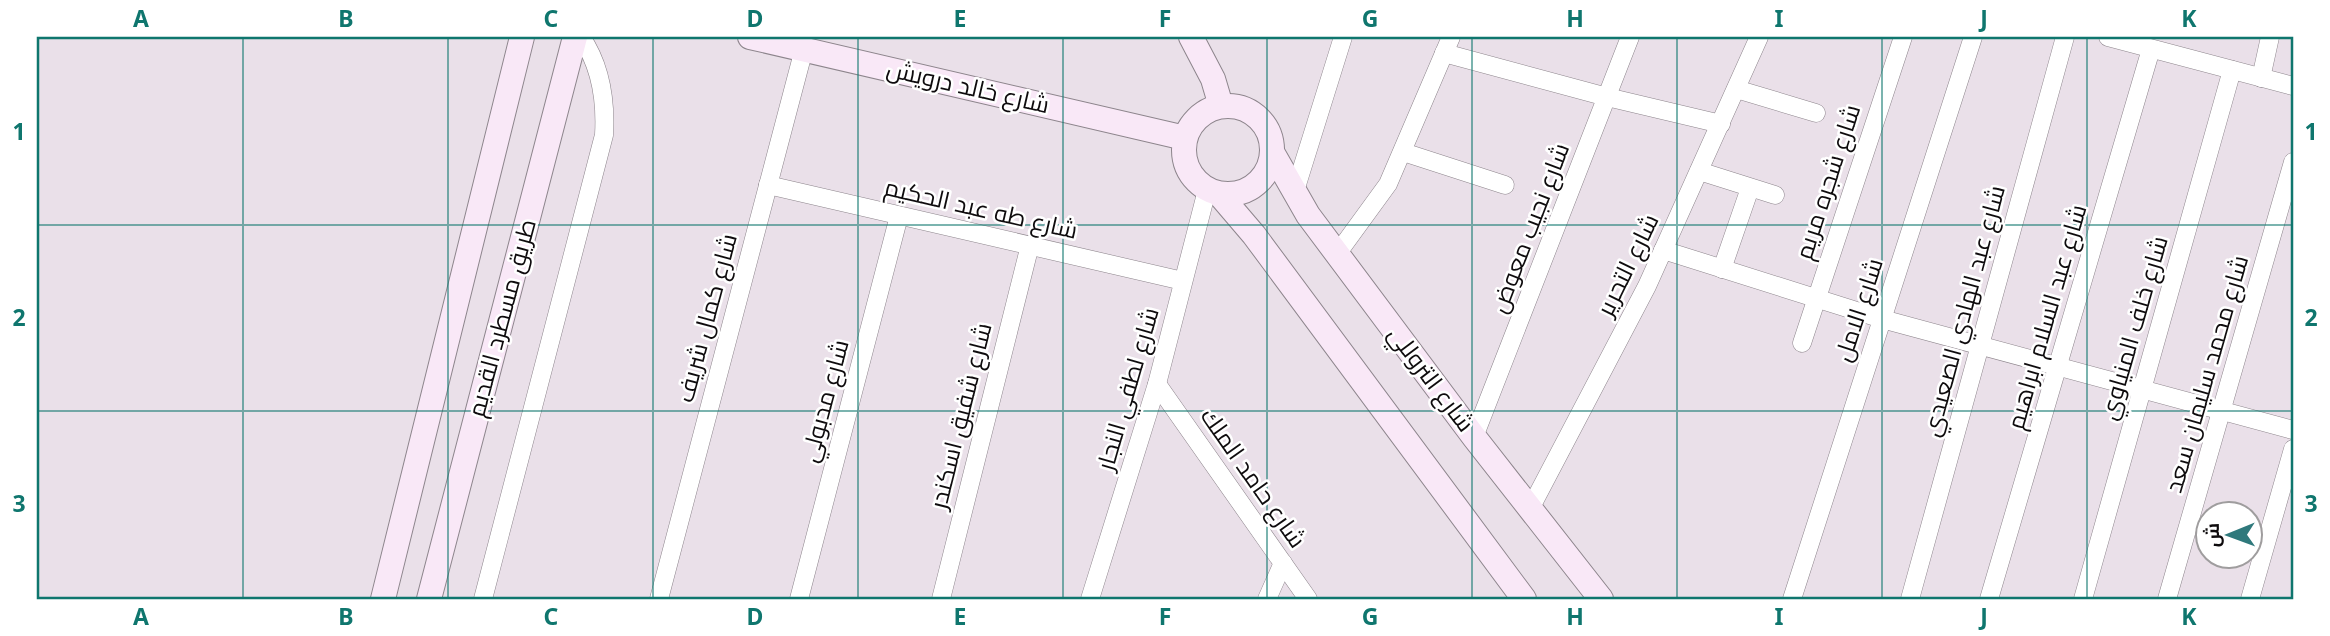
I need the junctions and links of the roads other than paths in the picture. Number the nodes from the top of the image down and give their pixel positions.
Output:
1 (522, 37) edge
2 (575, 37) edge
3 (581, 37) edge
4 (750, 37) edge
5 (1191, 37) edge
6 (1343, 37) edge
7 (1630, 37) edge
8 (1759, 37) edge
9 (1903, 37) edge
10 (1973, 37) edge
11 (2066, 37) edge
12 (2108, 37) edge
13 (2270, 37) edge
14 (1448, 45) edge
15 (804, 49) junction
16 (2151, 49) junction
17 (2232, 70) junction
18 (2261, 78) junction
19 (2293, 86) edge
20 (1736, 89) junction
21 (1607, 97) junction
22 (1221, 106) junction
23 (1816, 113) dead end
24 (1721, 124) junction
25 (1185, 138) junction
26 (1272, 152) junction
27 (1403, 152) junction
28 (2293, 162) edge
29 (1699, 171) junction
30 (768, 185) junction
31 (1506, 185) dead end
32 (1750, 188) junction
33 (1213, 192) junction
34 (1294, 194) junction
35 (1775, 195) dead end
36 (900, 216) junction
37 (1030, 245) junction
38 (1663, 250) junction
39 (1337, 254) junction
40 (1722, 269) junction
41 (1184, 281) junction
42 (1815, 299) junction
43 (1882, 319) junction
44 (1802, 343) dead end
45 (1980, 345) junction
46 (2058, 366) junction
47 (1157, 384) junction
48 (2142, 389) junction
49 (2222, 410) junction
50 (2293, 430) edge
51 (1474, 437) junction
52 (2293, 449) edge
53 (1531, 509) junction
54 (1283, 563) junction
55 (383, 599) edge
56 (429, 599) edge
57 (483, 599) edge
58 (659, 599) edge
59 (799, 599) edge
60 (941, 599) edge
61 (1090, 599) edge
62 (1267, 599) edge
63 (1308, 599) edge
64 (1524, 599) edge
65 (1601, 599) edge
66 (1793, 599) edge
67 (1910, 599) edge
68 (1989, 599) edge
69 (2083, 599) edge
70 (2167, 599) edge
71 (2250, 599) edge

1 - 55 street, طريق مسطرد القديم
2 - 56 street, طريق مسطرد القديم
3 - 57 street
4 - 15 street, شارع خالد درويش
5 - 22 street
6 - 34 street
7 - 21 street, شارع نجيب معوض
8 - 20 street, شارع التحرير
9 - 42 street, شارع شجره مريم
10 - 43 street, شارع الامل
11 - 45 street, شارع عبد الهادي الصعيدي
12 - 16 street
13 - 18 street
14 - 21 street
14 - 27 street
15 - 25 street, شارع خالد درويش
15 - 30 street, شارع كمال شريف
16 - 17 street
16 - 46 street, شارع عبد السلام ابراهيم
17 - 18 street
17 - 48 street, شارع خلف المنياوي
18 - 19 street
20 - 23 street
20 - 24 street, شارع التحرير
21 - 24 street
21 - 51 street, شارع نجيب معوض
22 - 25 street
22 - 26 street
24 - 29 street, شارع التحرير
25 - 33 street
26 - 33 street
26 - 34 street, شارع التروللي
27 - 31 street
27 - 39 street
28 - 49 street, شارع محمد سليمان سعد
29 - 32 street
29 - 38 street, شارع التحرير
30 - 36 street, شارع طه عبد الحكيم
30 - 58 street, شارع كمال شريف
32 - 35 street
32 - 40 street
33 - 41 street, شارع لطفي النجار
33 - 64 street
34 - 39 street, شارع التروللي
36 - 37 street, شارع طه عبد الحكيم
36 - 59 street, شارع مدبولي
37 - 41 street, شارع طه عبد الحكيم
37 - 60 street, شارع شفيق اسكندر
38 - 40 street
38 - 53 street, شارع التحرير
39 - 51 street, شارع التروللي
40 - 42 street
41 - 47 street, شارع لطفي النجار
42 - 43 street
42 - 44 street, شارع شجره مريم
43 - 45 street
43 - 66 street, شارع الامل
45 - 46 street
45 - 67 street, شارع عبد الهادي الصعيدي
46 - 48 street
46 - 68 street, شارع عبد السلام ابراهيم
47 - 54 street, شارع حامد الملك
47 - 61 street, شارع لطفي النجار
48 - 49 street
48 - 69 street, شارع خلف المنياوي
49 - 50 street
49 - 70 street, شارع محمد سليمان سعد
51 - 53 street, شارع التروللي
52 - 71 street
53 - 65 street, شارع التروللي
54 - 62 street
54 - 63 street, شارع حامد الملك

